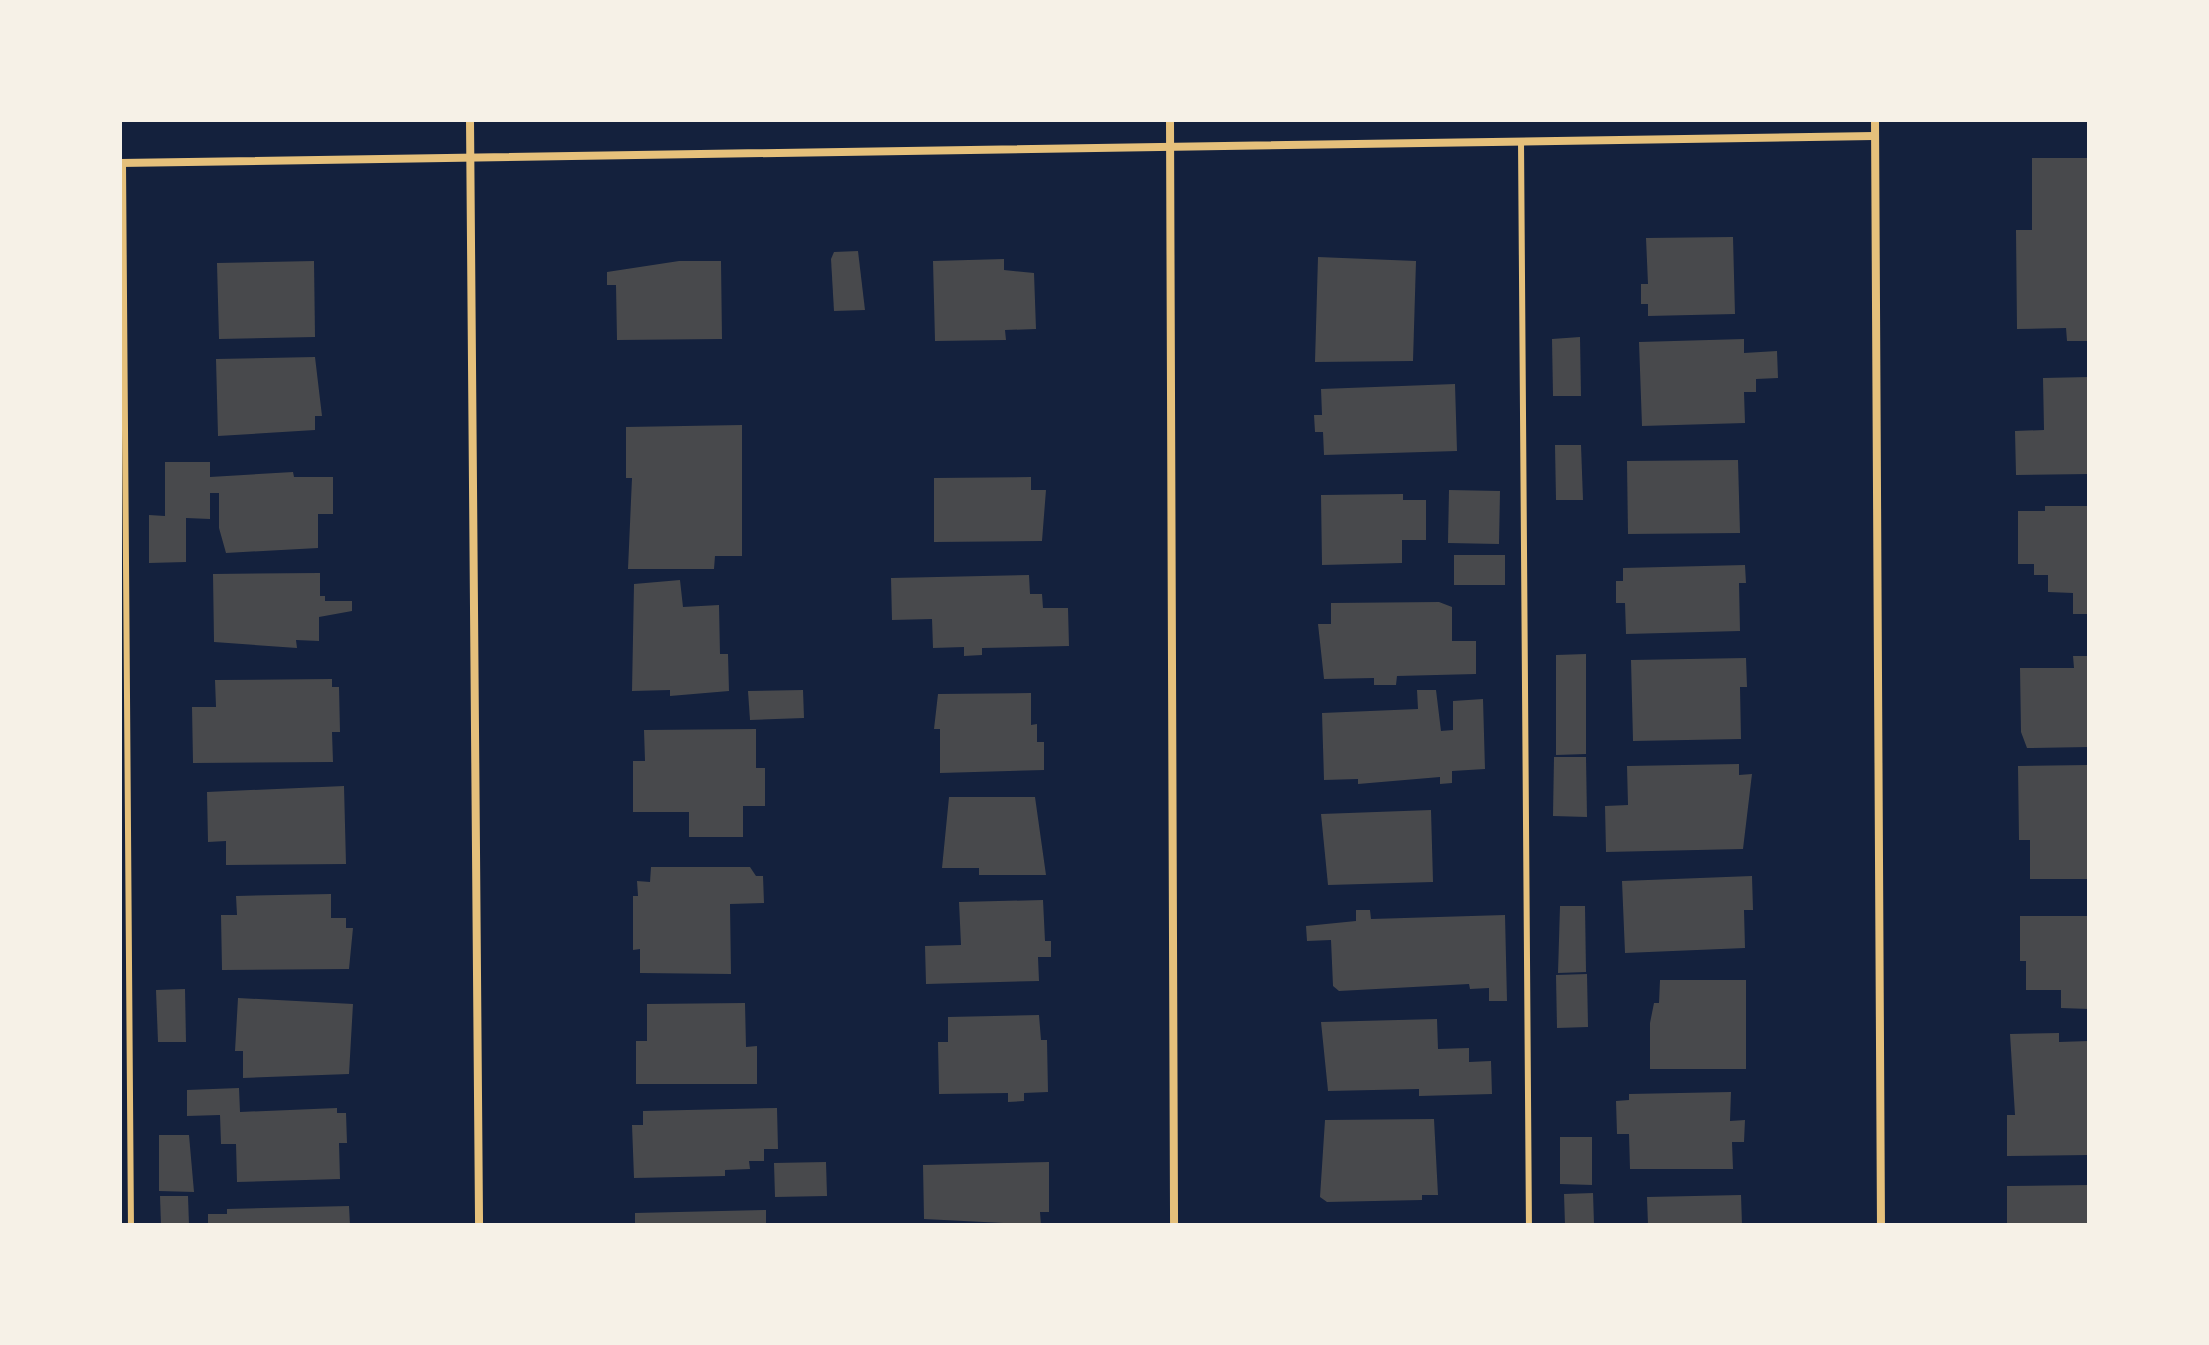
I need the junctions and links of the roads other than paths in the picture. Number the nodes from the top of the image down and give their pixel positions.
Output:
1 (470, 120) edge
2 (1170, 120) edge
3 (1875, 120) edge
4 (1874, 136) junction
5 (1521, 141) junction
6 (1170, 148) junction
7 (470, 158) junction
8 (122, 163) edge
9 (131, 1225) edge
10 (479, 1225) edge
11 (1174, 1225) edge
12 (1529, 1225) edge
13 (1881, 1225) edge

1 - 7 street
2 - 6 street
3 - 4 street
4 - 5 street
4 - 13 street
5 - 6 street
5 - 12 lane
6 - 7 street
6 - 11 street
7 - 8 street
7 - 10 street
8 - 9 lane

